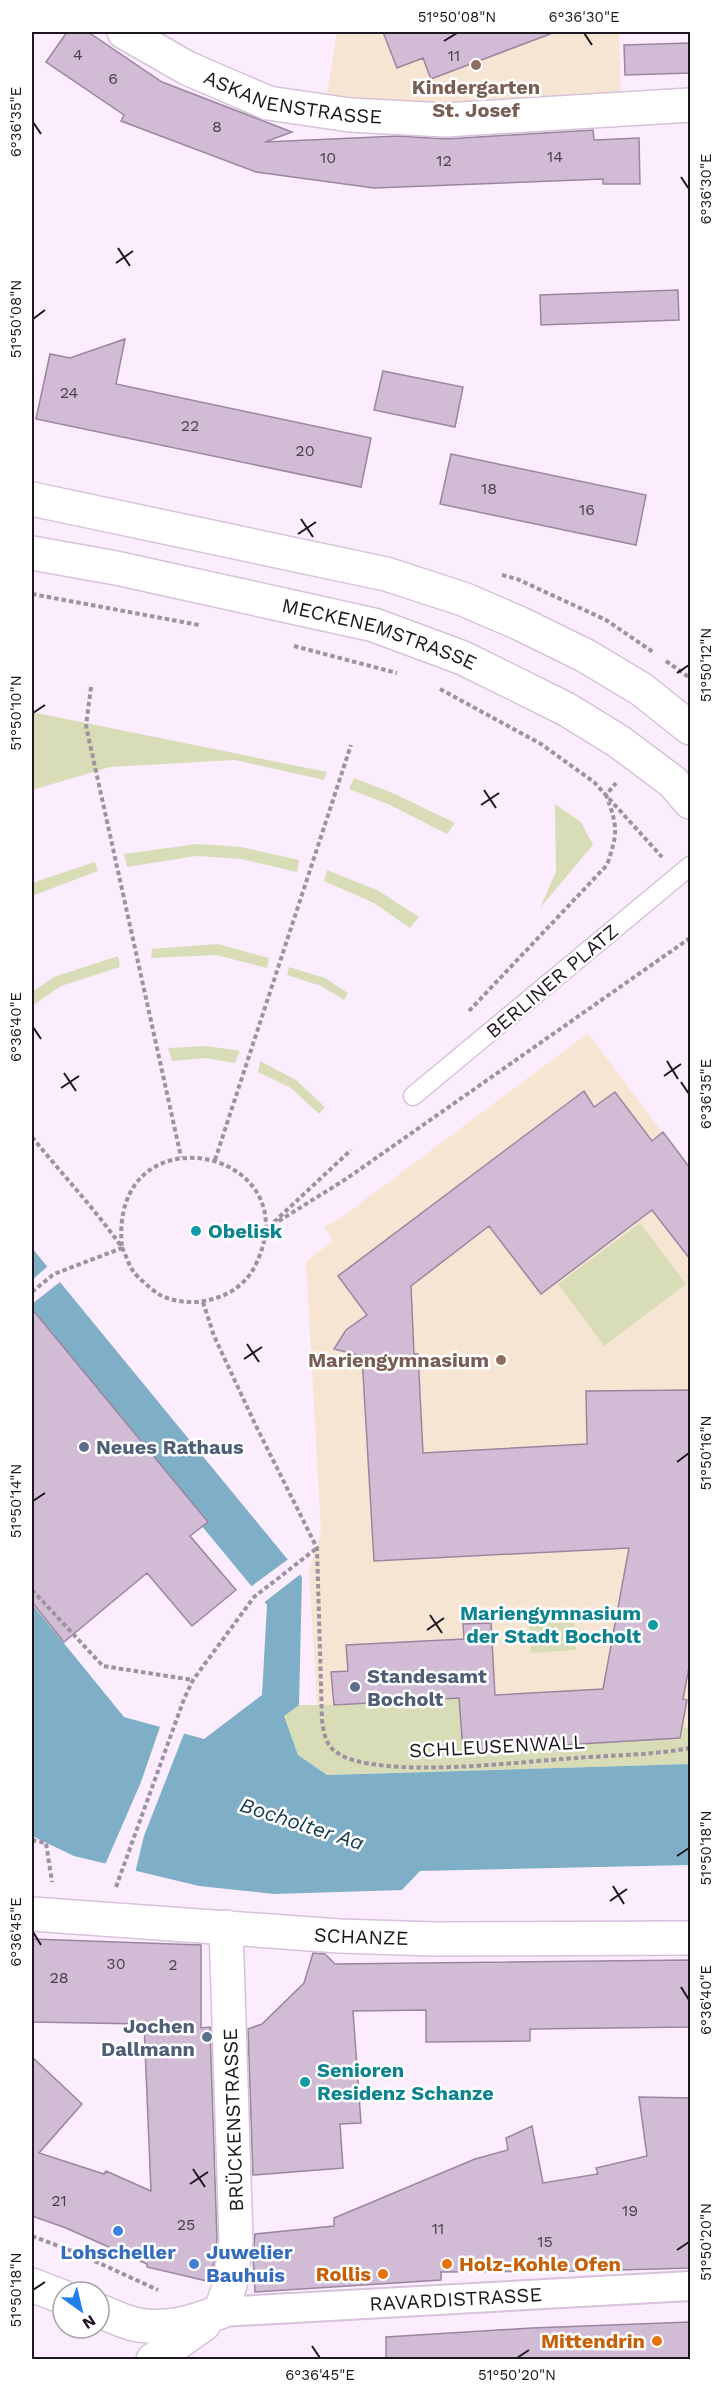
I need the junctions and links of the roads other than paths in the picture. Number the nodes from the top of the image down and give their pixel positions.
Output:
1 (124, 32) edge
2 (690, 105) edge
3 (32, 499) edge
4 (32, 554) edge
5 (690, 728) edge
6 (690, 802) edge
7 (684, 872) edge
8 (413, 1096) dead end
9 (45, 1915) edge
10 (226, 1926) junction
11 (690, 1938) edge
12 (32, 2285) edge
13 (690, 2286) edge
14 (51, 2292) edge
15 (220, 2312) junction
16 (111, 2315) edge
17 (153, 2360) edge

1 - 2 street, ASKANENSTRASSE
3 - 5 street
4 - 6 street, MECKENEMSTRASSE
7 - 8 lane, BERLINER PLATZ
9 - 10 street, SCHANZE
10 - 11 street, SCHANZE
10 - 15 street, BRÜCKENSTRASSE
12 - 14 street
13 - 15 street, RAVARDISTRASSE
15 - 16 street
15 - 17 street

